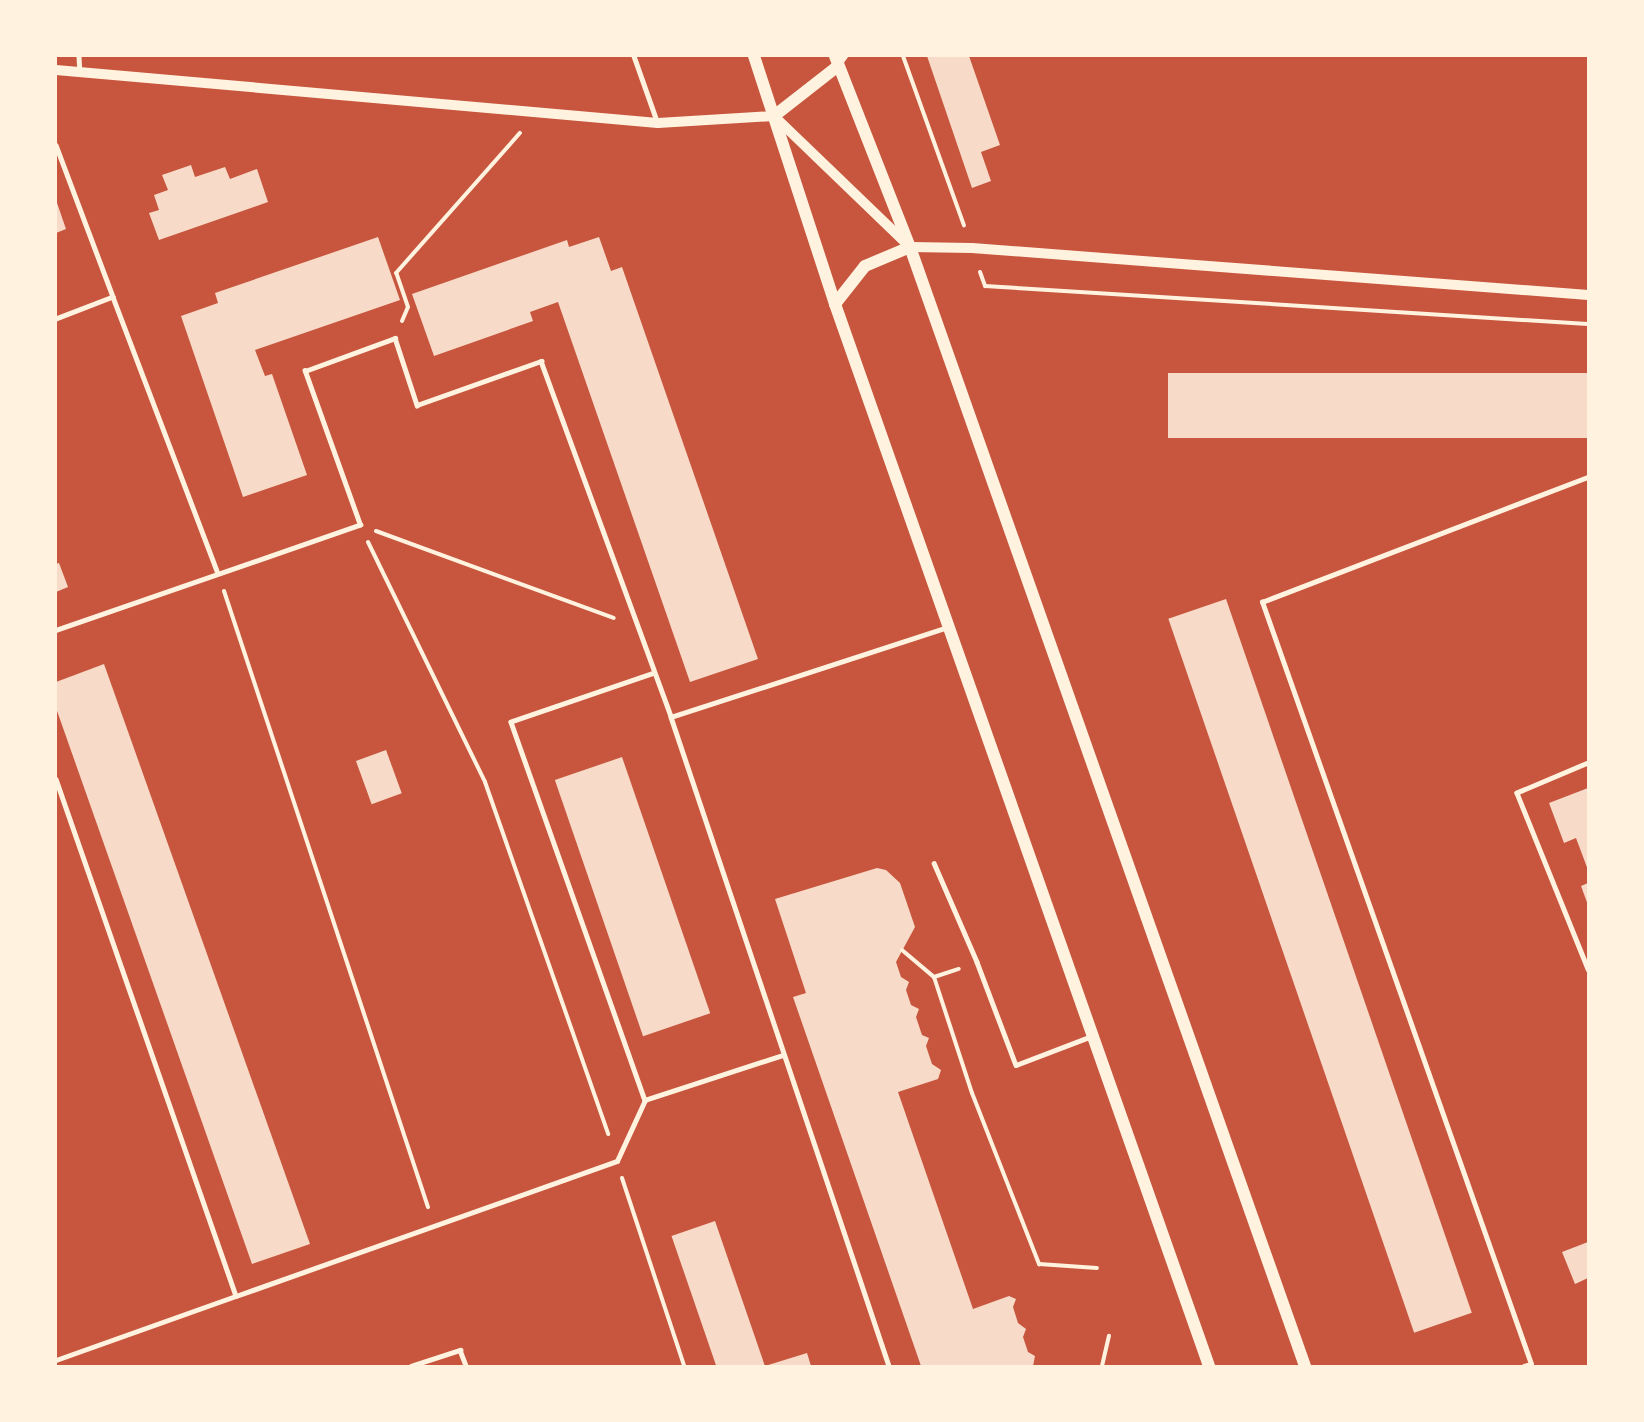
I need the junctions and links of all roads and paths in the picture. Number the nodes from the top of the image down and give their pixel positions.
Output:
1 (79, 56) edge
2 (634, 56) edge
3 (754, 56) edge
4 (903, 56) edge
5 (839, 59) edge
6 (56, 70) edge
7 (80, 73) junction
8 (538, 113) junction
9 (774, 116) junction
10 (658, 123) junction
11 (56, 146) edge
12 (910, 247) junction
13 (972, 248) junction
14 (1588, 295) edge
15 (113, 297) junction
16 (835, 304) junction
17 (56, 319) edge
18 (1588, 324) edge
19 (394, 338) junction
20 (1588, 477) edge
21 (360, 525) junction
22 (218, 573) junction
23 (638, 626) junction
24 (948, 627) junction
25 (56, 630) edge
26 (654, 673) junction
27 (671, 717) junction
28 (1588, 763) edge
29 (56, 779) edge
30 (934, 863) dead end
31 (902, 950) dead end
32 (1588, 969) edge
33 (1092, 1036) junction
34 (783, 1055) junction
35 (645, 1100) junction
36 (617, 1161) junction
37 (434, 1226) junction
38 (1097, 1268) dead end
39 (237, 1296) junction
40 (1109, 1336) dead end
41 (56, 1360) edge
42 (411, 1366) edge
43 (466, 1366) edge
44 (684, 1366) edge
45 (889, 1366) edge
46 (1102, 1366) edge
47 (1209, 1366) edge
48 (1305, 1366) edge
49 (1524, 1366) edge

1 - 7 lane
2 - 10 lane
3 - 9 main road
4 - 13 path
5 - 9 main road
5 - 12 main road
6 - 7 street
7 - 8 street
8 - 10 street
8 - 19 path
9 - 10 street
9 - 12 street
9 - 16 main road
11 - 15 lane
12 - 13 street
12 - 16 main road
12 - 48 main road
13 - 14 street
13 - 18 path
15 - 17 lane
15 - 22 lane
16 - 24 main road
19 - 21 lane
19 - 23 lane
20 - 49 lane
21 - 22 lane
21 - 23 path
21 - 36 path
22 - 25 lane
22 - 37 path
23 - 26 lane
24 - 27 lane
24 - 33 main road
26 - 27 lane
26 - 35 lane
27 - 34 lane
28 - 32 lane
29 - 39 lane
30 - 33 lane
31 - 38 path
33 - 47 main road
34 - 35 lane
34 - 45 lane
35 - 36 lane
36 - 37 lane
36 - 44 path
37 - 39 lane
39 - 41 lane
40 - 46 path
42 - 43 lane

